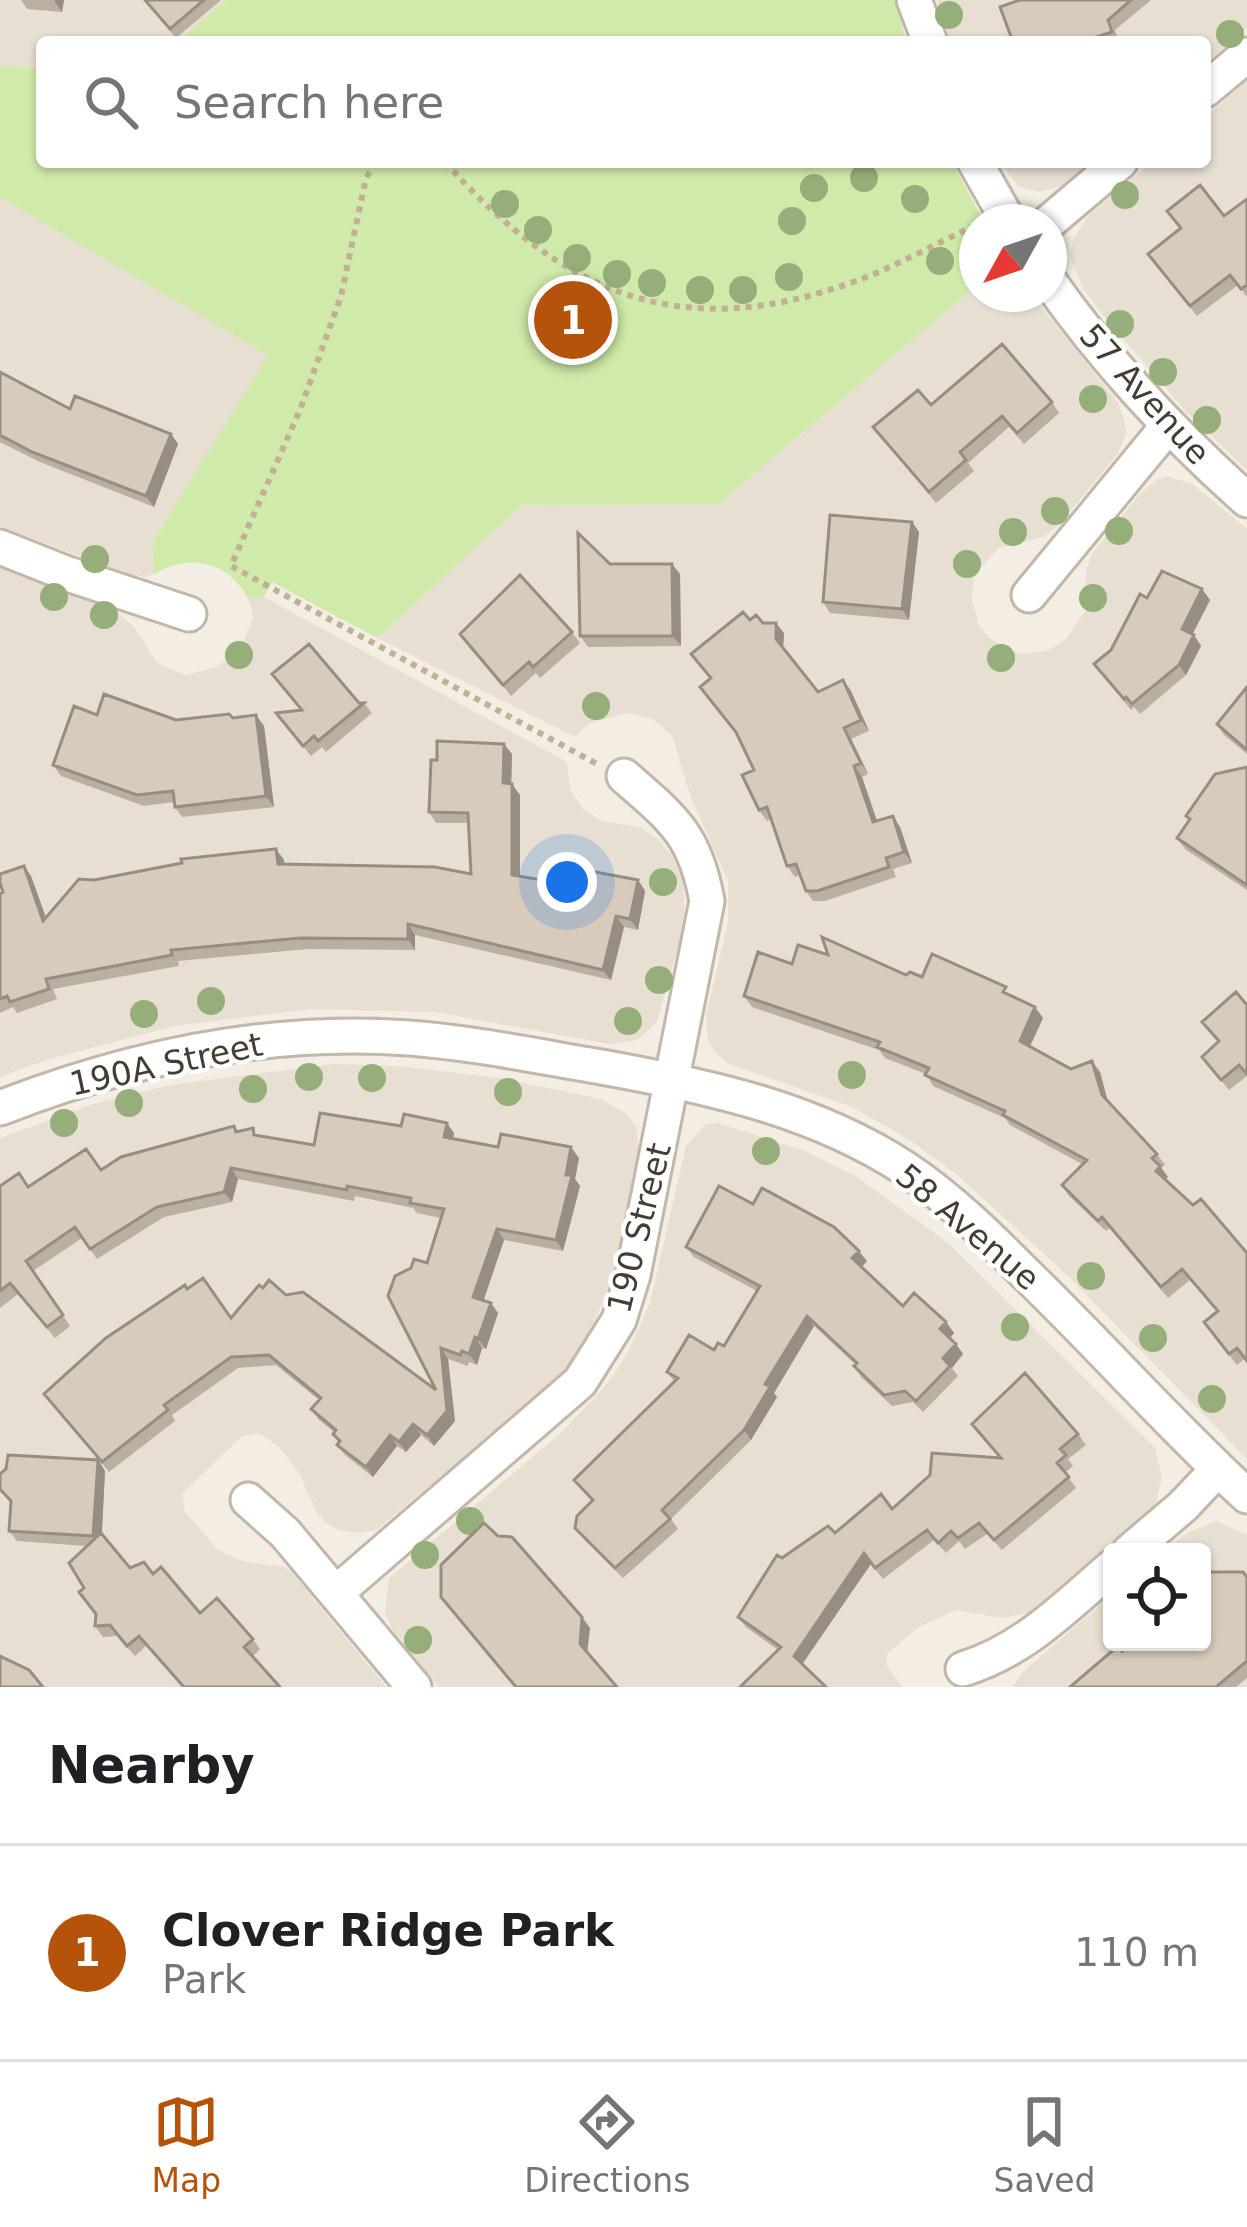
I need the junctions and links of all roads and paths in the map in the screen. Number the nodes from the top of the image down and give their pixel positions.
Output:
1 (914, 0) edge
2 (928, 36) edge
3 (1247, 55) edge
4 (1211, 85) edge
5 (372, 168) edge
6 (450, 168) edge
7 (978, 168) edge
8 (1113, 168) edge
9 (999, 204) edge
10 (1067, 206) edge
11 (959, 232) edge
12 (1067, 304) edge
13 (1168, 426) junction
14 (1247, 500) edge
15 (0, 547) edge
16 (1029, 595) dead end
17 (190, 614) dead end
18 (624, 776) joint
19 (408, 1038) joint
20 (674, 1080) junction
21 (0, 1108) edge
22 (1218, 1469) junction
23 (1247, 1496) edge
24 (248, 1500) dead end
25 (1140, 1543) edge
26 (1103, 1575) edge
27 (336, 1593) junction
28 (963, 1669) dead end
29 (414, 1687) edge

1 - 2 street
3 - 4 street
5 - 18 path
6 - 11 path
7 - 9 street
8 - 10 street
12 - 13 street, 57 Avenue
13 - 14 street, 57 Avenue
13 - 16 street
15 - 17 street
18 - 20 street, 190 Street
19 - 20 street, 58 Avenue
19 - 21 street, 190A Street
20 - 22 street, 58 Avenue
20 - 27 street, 190 Street
22 - 23 street, 58 Avenue
22 - 25 street
24 - 27 street
26 - 28 street
27 - 29 street

